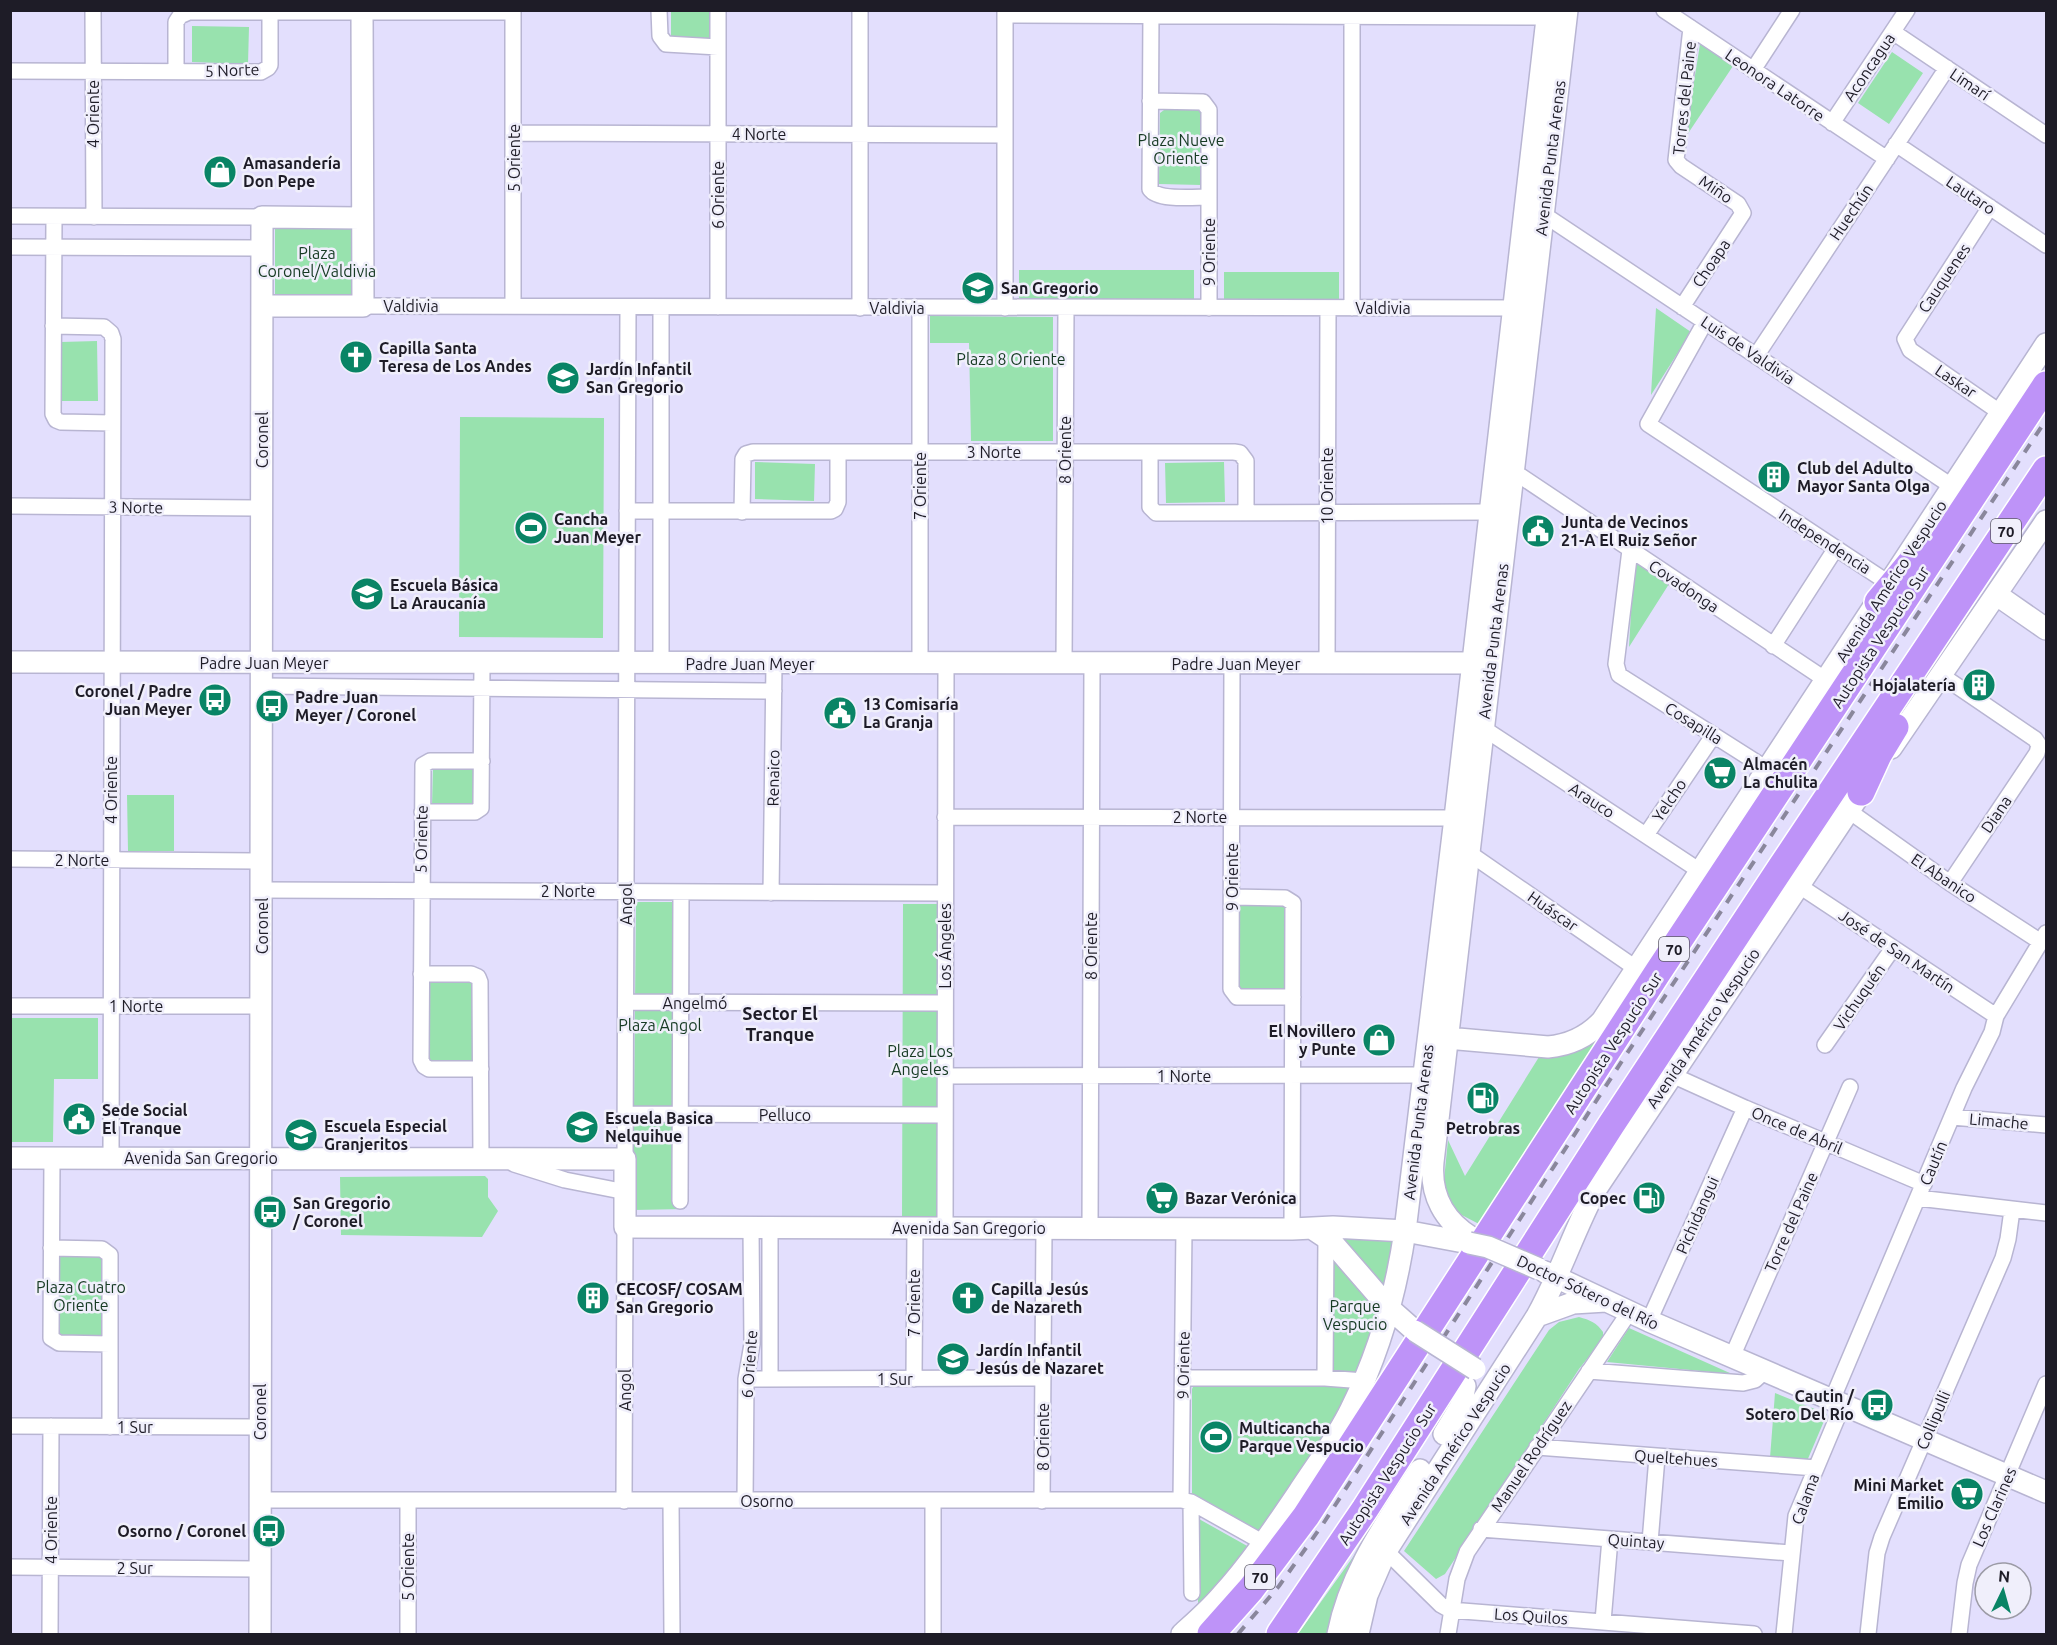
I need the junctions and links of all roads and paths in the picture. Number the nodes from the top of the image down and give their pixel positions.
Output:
1 (93, 10) edge
2 (659, 10) edge
3 (718, 10) edge
4 (860, 10) edge
5 (1664, 10) edge
6 (1792, 10) edge
7 (1907, 10) edge
8 (362, 11) edge
9 (513, 11) edge
10 (270, 12) junction
11 (1005, 13) edge
12 (1151, 13) edge
13 (1554, 13) edge
14 (1352, 14) edge
15 (1691, 28) junction
16 (1893, 32) junction
17 (718, 47) junction
18 (1947, 68) junction
19 (1753, 70) junction
20 (10, 71) edge
21 (93, 71) junction
22 (176, 71) junction
23 (1150, 101) junction
24 (1832, 123) junction
25 (514, 133) junction
26 (718, 134) junction
27 (860, 134) junction
28 (1005, 135) junction
29 (2046, 135) edge
30 (1896, 144) junction
31 (1887, 159) junction
32 (1681, 165) joint
33 (1209, 197) junction
34 (1990, 207) junction
35 (1543, 214) junction
36 (10, 216) edge
37 (54, 217) junction
38 (94, 217) junction
39 (262, 217) junction
40 (361, 218) junction
41 (1740, 219) joint
42 (2046, 245) edge
43 (10, 247) edge
44 (54, 247) junction
45 (262, 248) junction
46 (262, 306) junction
47 (363, 306) junction
48 (513, 306) junction
49 (628, 307) junction
50 (662, 307) junction
51 (718, 307) junction
52 (1682, 307) junction
53 (860, 308) junction
54 (920, 308) junction
55 (1005, 308) junction
56 (1066, 308) junction
57 (1209, 308) junction
58 (1328, 308) junction
59 (1352, 308) junction
60 (1523, 308) junction
61 (1705, 322) junction
62 (53, 326) junction
63 (2046, 344) edge
64 (1910, 350) joint
65 (1756, 356) junction
66 (2046, 368) edge
67 (2046, 385) edge
68 (2001, 412) junction
69 (112, 423) junction
70 (838, 452) junction
71 (920, 452) junction
72 (1065, 452) junction
73 (1150, 452) junction
74 (2046, 470) edge
75 (1513, 471) junction
76 (1953, 487) junction
77 (10, 506) edge
78 (112, 507) junction
79 (262, 508) junction
80 (627, 511) junction
81 (661, 511) junction
82 (742, 512) junction
83 (1491, 512) junction
84 (1246, 513) junction
85 (1328, 513) junction
86 (2046, 521) edge
87 (1836, 548) junction
88 (1630, 549) junction
89 (1965, 592) junction
90 (1884, 593) junction
91 (1997, 595) junction
92 (2046, 629) edge
93 (1773, 646) junction
94 (10, 662) edge
95 (111, 662) junction
96 (261, 663) junction
97 (482, 663) junction
98 (627, 664) junction
99 (661, 664) junction
100 (774, 664) junction
101 (920, 664) junction
102 (946, 664) junction
103 (1064, 664) junction
104 (1092, 664) junction
105 (1232, 664) junction
106 (1327, 664) junction
107 (1482, 664) junction
108 (1941, 675) junction
109 (1826, 680) junction
110 (261, 686) junction
111 (482, 689) junction
112 (627, 690) junction
113 (774, 691) junction
114 (1483, 728) junction
115 (1713, 736) junction
116 (482, 761) junction
117 (1767, 770) junction
118 (1855, 802) junction
119 (422, 812) junction
120 (945, 817) junction
121 (1091, 817) junction
122 (1232, 817) junction
123 (1455, 818) junction
124 (1646, 835) junction
125 (1469, 853) junction
126 (10, 859) edge
127 (111, 860) junction
128 (262, 861) junction
129 (1700, 871) junction
130 (1950, 883) junction
131 (1798, 885) junction
132 (262, 890) junction
133 (421, 891) junction
134 (626, 892) junction
135 (681, 892) junction
136 (771, 892) junction
137 (945, 893) junction
138 (1232, 897) junction
139 (2043, 938) edge
140 (1893, 948) junction
141 (1637, 969) junction
142 (421, 974) junction
143 (1293, 997) junction
144 (626, 1002) junction
145 (681, 1003) junction
146 (945, 1003) junction
147 (10, 1006) edge
148 (111, 1006) junction
149 (261, 1006) junction
150 (1996, 1016) junction
151 (1447, 1038) junction
152 (1825, 1045) dead end
153 (1427, 1051) junction
154 (481, 1069) junction
155 (1672, 1075) junction
156 (945, 1076) junction
157 (1090, 1076) junction
158 (1292, 1076) junction
159 (1424, 1076) junction
160 (1850, 1087) dead end
161 (1745, 1108) junction
162 (625, 1114) junction
163 (681, 1114) junction
164 (945, 1115) junction
165 (1952, 1117) junction
166 (2046, 1125) edge
167 (1826, 1142) junction
168 (10, 1158) edge
169 (52, 1158) junction
170 (111, 1158) junction
171 (261, 1158) junction
172 (490, 1159) junction
173 (566, 1159) junction
174 (625, 1159) junction
175 (565, 1180) junction
176 (1921, 1191) junction
177 (626, 1192) junction
178 (680, 1201) dead end
179 (2012, 1209) junction
180 (2046, 1213) edge
181 (626, 1227) junction
182 (761, 1228) junction
183 (915, 1228) junction
184 (945, 1228) junction
185 (1044, 1228) junction
186 (1090, 1229) junction
187 (1184, 1229) junction
188 (1292, 1230) junction
189 (1405, 1232) junction
190 (1319, 1233) junction
191 (1476, 1243) junction
192 (51, 1248) junction
193 (1548, 1273) junction
194 (1610, 1302) junction
195 (1389, 1308) junction
196 (1630, 1311) junction
197 (1537, 1316) junction
198 (1649, 1321) junction
199 (110, 1344) junction
200 (1732, 1357) junction
201 (1503, 1369) junction
202 (1589, 1371) junction
203 (1765, 1371) junction
204 (914, 1378) junction
205 (1043, 1378) junction
206 (1183, 1378) junction
207 (1325, 1378) junction
208 (1470, 1378) junction
209 (746, 1379) junction
210 (770, 1379) junction
211 (1364, 1381) junction
212 (2046, 1384) edge
213 (1838, 1402) junction
214 (10, 1426) edge
215 (51, 1426) junction
216 (110, 1426) junction
217 (260, 1427) junction
218 (1924, 1439) junction
219 (1537, 1448) junction
220 (1657, 1457) junction
221 (1816, 1468) junction
222 (2008, 1475) junction
223 (2046, 1492) edge
224 (260, 1500) junction
225 (408, 1500) junction
226 (624, 1501) junction
227 (671, 1501) junction
228 (746, 1501) junction
229 (933, 1501) junction
230 (1042, 1501) junction
231 (1186, 1501) junction
232 (1481, 1529) junction
233 (1610, 1539) junction
234 (1650, 1542) junction
235 (1264, 1543) junction
236 (1386, 1551) junction
237 (1791, 1552) junction
238 (10, 1567) edge
239 (51, 1568) junction
240 (260, 1569) junction
241 (1192, 1593) dead end
242 (1450, 1610) junction
243 (1603, 1622) junction
244 (1713, 1633) edge
245 (50, 1635) edge
246 (260, 1635) edge
247 (408, 1635) edge
248 (672, 1635) edge
249 (933, 1635) edge
250 (1182, 1635) edge
251 (1211, 1635) edge
252 (1280, 1635) edge
253 (1338, 1635) edge
254 (1358, 1635) edge
255 (1448, 1635) edge
256 (1754, 1635) edge
257 (1784, 1635) edge
258 (1868, 1635) edge
259 (1959, 1635) edge

1 - 21 street, 4 Oriente
2 - 17 street
3 - 17 street, 6 Oriente
4 - 27 street
5 - 15 street, Leonora Latorre
6 - 19 street
7 - 16 street, Aconcagua
8 - 9 street
8 - 10 street
8 - 40 main road
9 - 25 street, 5 Oriente
10 - 22 street
10 - 22 street, 5 Norte
11 - 12 street
11 - 28 street
12 - 14 street
12 - 23 street, 9 Oriente
13 - 14 street
13 - 35 main road, Avenida Punta Arenas
13 - 60 main road, Avenida Punta Arenas
14 - 59 street
15 - 19 street, Leonora Latorre
15 - 32 street, Torres del Paine
16 - 18 street, Limarí
16 - 24 street, Aconcagua
17 - 26 street, 6 Oriente
18 - 29 street, Limarí
18 - 30 street, Huechún
19 - 24 street, Leonora Latorre
20 - 21 street, 5 Norte
21 - 22 street, 5 Norte
21 - 38 street, 4 Oriente
23 - 33 street, 9 Oriente
23 - 33 street, 9 Oriente
24 - 31 street, Leonora Latorre
25 - 26 street, 4 Norte
25 - 48 street, 5 Oriente
26 - 27 street, 4 Norte
26 - 51 street, 6 Oriente
27 - 28 street, 4 Norte
27 - 53 street
28 - 55 street
30 - 31 street, Huechún
30 - 34 street, Lautaro
31 - 65 street, Huechún
32 - 41 street, Miño
33 - 57 street, 9 Oriente
34 - 42 street, Lautaro
34 - 64 street, Cauquenes
35 - 52 street, Luis de Valdivia
35 - 60 main road, Avenida Punta Arenas
36 - 37 street
37 - 38 street
37 - 44 street
38 - 39 street
39 - 40 main road
39 - 45 main road, Coronel
40 - 47 main road
41 - 52 street, Choapa
43 - 44 street
44 - 45 street
44 - 62 street
45 - 46 main road, Coronel
46 - 47 main road, Valdivia
46 - 79 main road, Coronel
47 - 48 street, Valdivia
48 - 49 street, Valdivia
49 - 50 street, Valdivia
49 - 80 street, Angol
50 - 51 street, Valdivia
50 - 81 street
51 - 53 street, Valdivia
52 - 61 street, Luis de Valdivia
53 - 54 street, Valdivia
54 - 55 street, Valdivia
54 - 71 street, 7 Oriente
55 - 56 street, Valdivia
56 - 57 street, Valdivia
56 - 72 street, 8 Oriente
57 - 58 street, Valdivia
58 - 59 street, Valdivia
58 - 85 street, 10 Oriente
59 - 60 street, Valdivia
60 - 75 main road, Avenida Punta Arenas
60 - 83 main road, Avenida Punta Arenas
61 - 65 street, Luis de Valdivia
61 - 87 street, Independencia
62 - 69 street, 4 Oriente
62 - 69 street
63 - 68 main road, Avenida Américo Vespucio
64 - 68 street, Laskar
65 - 76 street, Luis de Valdivia
66 - 90 highway
67 - 251 highway, Autopista Vespucio Sur / 70
68 - 76 main road, Avenida Américo Vespucio
69 - 78 street, 4 Oriente
70 - 71 street, 3 Norte
70 - 82 street, 3 Norte
70 - 82 street
71 - 72 street, 3 Norte
71 - 101 street, 7 Oriente
72 - 73 street, 3 Norte
72 - 103 street, 8 Oriente
73 - 84 street, 3 Norte
73 - 84 street
74 - 89 highway, Autopista Vespucio Sur / 70
75 - 88 street, Covadonga
75 - 107 main road, Avenida Punta Arenas
76 - 90 main road, Avenida Américo Vespucio
77 - 78 street, 3 Norte
78 - 79 street, 3 Norte
78 - 95 street, 4 Oriente
79 - 96 main road, Coronel
80 - 81 street
80 - 98 street, Angol
81 - 82 street
81 - 99 street
83 - 85 street
83 - 107 main road, Avenida Punta Arenas
84 - 85 street
85 - 106 street, 10 Oriente
86 - 91 main road, Avenida Américo Vespucio
87 - 90 street, Independencia
87 - 93 street
88 - 93 street, Covadonga
88 - 115 street, Cosapilla
89 - 118 highway
89 - 252 highway, Autopista Vespucio Sur / 70
90 - 109 main road, Avenida Américo Vespucio
91 - 92 main road
91 - 108 main road, Avenida Américo Vespucio
93 - 109 street, Covadonga
94 - 95 main road, Padre Juan Meyer
95 - 96 main road, Padre Juan Meyer
95 - 127 street, 4 Oriente
96 - 97 main road, Padre Juan Meyer
96 - 110 main road, Coronel
97 - 98 main road, Padre Juan Meyer
97 - 111 street
98 - 99 main road, Padre Juan Meyer
98 - 112 street, Angol
99 - 100 main road, Padre Juan Meyer
100 - 101 main road, Padre Juan Meyer
100 - 113 street, Renaico
101 - 102 main road, Padre Juan Meyer
102 - 103 main road, Padre Juan Meyer
102 - 120 street, Los Ángeles
103 - 104 main road, Padre Juan Meyer
104 - 105 main road, Padre Juan Meyer
104 - 121 street, 8 Oriente
105 - 106 main road, Padre Juan Meyer
105 - 122 street, 9 Oriente
106 - 107 main road, Padre Juan Meyer
107 - 114 main road, Avenida Punta Arenas
107 - 123 main road, Avenida Punta Arenas
108 - 118 main road, Avenida Américo Vespucio
108 - 130 street, Diana
109 - 117 main road, Avenida Américo Vespucio
110 - 111 street, Padre Juan Meyer
110 - 128 main road, Coronel
111 - 112 street, Padre Juan Meyer
111 - 116 street
112 - 113 street, Padre Juan Meyer
112 - 134 street, Angol
113 - 136 street, Renaico
114 - 124 street, Arauco
114 - 125 main road, Avenida Punta Arenas
115 - 117 street, Cosapilla
115 - 124 street, Yelcho
116 - 119 street
116 - 119 street, 5 Oriente
117 - 129 main road, Avenida Américo Vespucio
118 - 130 street, El Abanico
118 - 131 main road, Avenida Américo Vespucio
119 - 133 street, 5 Oriente
120 - 121 street, 2 Norte
120 - 137 street, Los Ángeles
121 - 122 street, 2 Norte
121 - 157 street, 8 Oriente
122 - 123 street, 2 Norte
122 - 138 street, 9 Oriente
123 - 153 main road, Avenida Punta Arenas
124 - 129 street, Arauco
125 - 141 street, Huáscar
125 - 151 main road, Avenida Punta Arenas
126 - 127 street, 2 Norte
127 - 128 street, 2 Norte
127 - 148 street, 4 Oriente
128 - 132 main road, Coronel
129 - 141 main road, Avenida Américo Vespucio
130 - 139 street, El Abanico
131 - 140 street, José de San Martín
131 - 155 main road, Avenida Américo Vespucio
132 - 133 street, 2 Norte
132 - 149 main road, Coronel
133 - 134 street, 2 Norte
133 - 142 street, 5 Oriente
134 - 135 street, 2 Norte
134 - 144 street, Angol
135 - 136 street, 2 Norte
135 - 145 street
136 - 137 street, 2 Norte
137 - 146 street, Los Ángeles
138 - 143 street
138 - 143 street, 9 Oriente
139 - 150 street, Cautín
140 - 150 street, José de San Martín
140 - 152 street, Vichuquén
141 - 151 main road, Avenida Américo Vespucio
142 - 154 street
142 - 154 street, 5 Oriente
143 - 158 street
144 - 145 street, Angelmó
144 - 162 street, Angol
145 - 146 street, Angelmó
145 - 163 street
146 - 156 street, Los Ángeles
147 - 148 street, 1 Norte
148 - 149 street, 1 Norte
148 - 170 street, 4 Oriente
149 - 171 main road, Coronel
150 - 165 street, Cautín
151 - 153 main road
151 - 191 main road, Avenida Punta Arenas
153 - 159 main road, Avenida Punta Arenas
154 - 172 street
155 - 161 street, Once de Abril
155 - 193 main road, Avenida Américo Vespucio
156 - 157 street, 1 Norte
156 - 164 street, Los Ángeles
157 - 158 street, 1 Norte
157 - 186 street, 8 Oriente
158 - 159 street, 1 Norte
158 - 188 street
159 - 189 main road, Avenida Punta Arenas
160 - 167 street, Torre del Paine
161 - 167 street, Once de Abril
161 - 198 street, Pichidangui
162 - 163 street, Pelluco
162 - 174 street, Angol
163 - 164 street, Pelluco
163 - 178 street
164 - 184 street, Los Ángeles
165 - 166 street, Limache
165 - 176 street, Cautín
167 - 176 street, Once de Abril
167 - 200 street, Torre del Paine
168 - 169 main road, Avenida San Gregorio
169 - 170 main road, Avenida San Gregorio
169 - 192 street
170 - 171 main road, Avenida San Gregorio
171 - 172 main road, Avenida San Gregorio
171 - 217 main road, Coronel
172 - 173 main road, Avenida San Gregorio
172 - 175 street, Avenida San Gregorio
173 - 174 main road, Avenida San Gregorio
173 - 175 street
174 - 177 main road, Angol
175 - 177 street, Avenida San Gregorio
176 - 179 street, Once de Abril
176 - 213 street, Cautín
177 - 181 main road, Angol
179 - 180 street, Once de Abril
179 - 218 street, Collipulli
181 - 182 main road, Avenida San Gregorio
181 - 226 street, Angol
182 - 183 main road, Avenida San Gregorio
182 - 209 street, 6 Oriente
182 - 210 street, 6 Oriente
183 - 184 main road, Avenida San Gregorio
183 - 204 street, 7 Oriente
184 - 185 main road, Avenida San Gregorio
185 - 186 main road, Avenida San Gregorio
185 - 205 street, 8 Oriente
186 - 187 main road, Avenida San Gregorio
187 - 188 main road, Avenida San Gregorio
187 - 206 street, 9 Oriente
188 - 190 main road, Avenida San Gregorio
189 - 190 main road, Avenida San Gregorio
189 - 191 main road, Doctor Sótero del Río
189 - 195 main road
190 - 195 main road
190 - 207 street
191 - 193 main road, Doctor Sótero del Río, bridge
192 - 199 street
192 - 199 street
193 - 194 main road, Doctor Sótero del Río
193 - 197 main road, Avenida Américo Vespucio
194 - 196 main road, Doctor Sótero del Río
194 - 197 main road
195 - 208 main road, bridge
195 - 211 main road
196 - 198 main road, Doctor Sótero del Río
196 - 202 street, Manuel Rodríguez
197 - 201 main road, Avenida Américo Vespucio
198 - 200 main road, Doctor Sótero del Río
199 - 216 street
200 - 203 main road, Doctor Sótero del Río
201 - 208 main road
201 - 236 main road, Avenida Américo Vespucio
202 - 203 street
202 - 219 street, Manuel Rodríguez
203 - 213 main road, Doctor Sótero del Río
204 - 205 street, 1 Sur
204 - 210 street, 1 Sur
205 - 230 street, 8 Oriente
206 - 207 street
206 - 231 street, 9 Oriente
207 - 211 street
208 - 253 main road
209 - 210 street, 1 Sur
209 - 228 street, 6 Oriente
211 - 235 main road
212 - 222 street, Los Clarines
213 - 218 main road, Doctor Sótero del Río
213 - 221 street, Calama
214 - 215 street, 1 Sur
215 - 216 street, 1 Sur
215 - 239 street, 4 Oriente
216 - 217 street, 1 Sur
217 - 224 main road, Coronel
218 - 222 main road, Doctor Sótero del Río
218 - 258 street, Collipulli
219 - 220 street, Queltehues
219 - 232 street, Manuel Rodríguez
220 - 221 street, Queltehues
220 - 234 street
221 - 237 street, Calama
222 - 223 main road, Doctor Sótero del Río
222 - 259 street, Los Clarines
224 - 225 street, Osorno
224 - 240 main road, Coronel
225 - 226 street, Osorno
225 - 247 street, 5 Oriente
226 - 227 street, Osorno
227 - 228 street, Osorno
227 - 248 street
228 - 229 street, Osorno
229 - 230 street, Osorno
229 - 249 street
230 - 231 street, Osorno
231 - 235 street, Osorno
231 - 241 street, 9 Oriente
232 - 233 street, Quintay
232 - 242 street, Manuel Rodríguez
233 - 234 street, Quintay
233 - 243 street
234 - 237 street, Quintay
235 - 250 main road
236 - 242 street
236 - 254 main road
237 - 257 street, Calama
238 - 239 street, 2 Sur
239 - 240 street, 2 Sur
239 - 245 street, 4 Oriente
240 - 246 main road, Coronel
242 - 243 street, Los Quilos
242 - 255 street, Manuel Rodríguez
243 - 244 street, Los Quilos
244 - 256 street, Los Quilos

